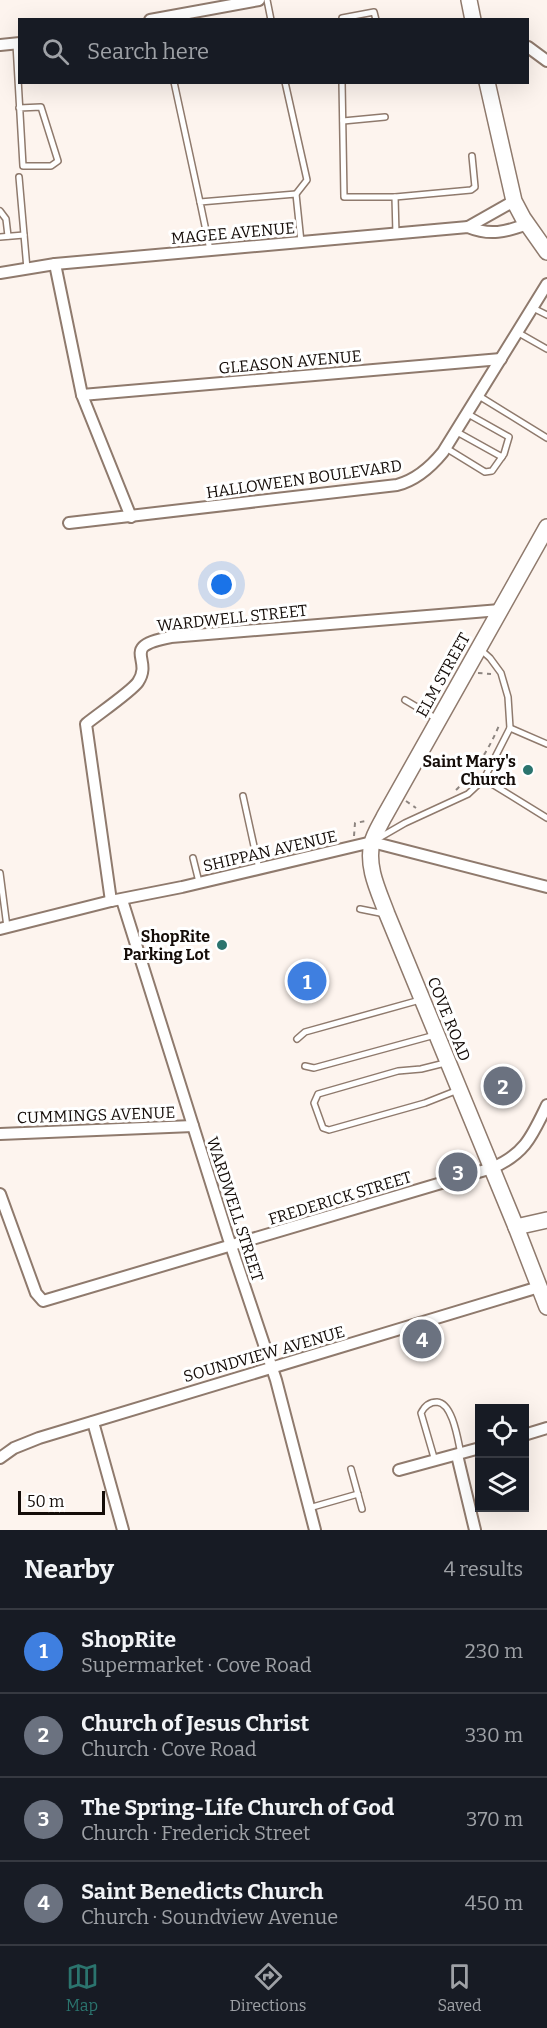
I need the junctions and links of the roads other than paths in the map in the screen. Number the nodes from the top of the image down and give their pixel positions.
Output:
1 (259, 0) edge
2 (267, 0) edge
3 (469, 0) edge
4 (247, 1) edge
5 (163, 18) edge
6 (271, 18) edge
7 (342, 18) edge
8 (376, 18) edge
9 (473, 18) edge
10 (18, 43) edge
11 (0, 45) edge
12 (529, 48) edge
13 (547, 61) edge
14 (19, 84) edge
15 (174, 84) edge
16 (285, 84) edge
17 (344, 84) edge
18 (487, 84) edge
19 (19, 108) junction
20 (385, 117) dead end
21 (343, 121) junction
22 (472, 156) dead end
23 (19, 177) dead end
24 (296, 194) junction
25 (395, 196) junction
26 (514, 201) junction
27 (200, 202) junction
28 (0, 211) edge
29 (527, 224) junction
30 (468, 227) junction
31 (24, 234) junction
32 (396, 234) junction
33 (8, 236) junction
34 (0, 237) edge
35 (301, 242) junction
36 (210, 250) junction
37 (547, 252) edge
38 (55, 264) junction
39 (27, 269) junction
40 (0, 273) edge
41 (547, 284) edge
42 (532, 307) junction
43 (547, 315) edge
44 (517, 332) junction
45 (547, 349) edge
46 (501, 359) junction
47 (82, 395) junction
48 (479, 396) junction
49 (468, 414) junction
50 (457, 432) junction
51 (547, 438) edge
52 (446, 448) junction
53 (502, 457) junction
54 (131, 517) junction
55 (69, 523) dead end
56 (547, 527) edge
57 (500, 610) junction
58 (479, 648) junction
59 (405, 700) dead end
60 (439, 720) junction
61 (510, 728) junction
62 (547, 744) edge
63 (484, 779) junction
64 (243, 796) dead end
65 (547, 818) edge
66 (372, 842) junction
67 (193, 858) dead end
68 (259, 869) junction
69 (0, 873) edge
70 (200, 883) junction
71 (547, 886) edge
72 (116, 901) junction
73 (360, 909) dead end
74 (387, 914) junction
75 (4, 928) edge
76 (421, 1000) junction
77 (435, 1035) junction
78 (297, 1039) dead end
79 (447, 1063) junction
80 (305, 1066) dead end
81 (459, 1090) junction
82 (547, 1105) edge
83 (193, 1126) junction
84 (0, 1134) edge
85 (492, 1168) junction
86 (0, 1194) edge
87 (547, 1220) edge
88 (516, 1227) junction
89 (231, 1246) junction
90 (539, 1287) junction
91 (547, 1307) edge
92 (272, 1369) junction
93 (93, 1422) junction
94 (547, 1428) edge
95 (529, 1434) edge
96 (475, 1449) edge
97 (459, 1454) junction
98 (0, 1458) edge
99 (435, 1461) junction
100 (351, 1469) dead end
101 (399, 1470) dead end
102 (358, 1494) junction
103 (309, 1508) junction
104 (362, 1509) dead end
105 (123, 1530) edge
106 (315, 1530) edge
107 (475, 1530) edge

1 - 4 street
2 - 6 lane
3 - 9 main road
4 - 5 street
7 - 8 lane
10 - 11 street
12 - 13 street
14 - 19 lane
15 - 27 lane
16 - 24 lane
17 - 21 lane
18 - 26 main road
19 - 19 lane
20 - 21 lane
21 - 25 lane
22 - 25 lane
23 - 31 lane
24 - 27 lane
24 - 35 lane
25 - 32 lane
26 - 29 main road
26 - 30 street, MAGEE AVENUE
27 - 36 lane
28 - 33 lane
29 - 30 street, MAGEE AVENUE
29 - 37 main road
30 - 32 street, MAGEE AVENUE
31 - 33 lane
31 - 39 lane
32 - 35 street, MAGEE AVENUE
33 - 34 lane
35 - 36 street, MAGEE AVENUE
36 - 38 street, MAGEE AVENUE
38 - 39 street, MAGEE AVENUE
38 - 47 street
39 - 40 street, MAGEE AVENUE
41 - 42 street, HALLOWEEN BOULEVARD
42 - 43 lane
42 - 44 street, HALLOWEEN BOULEVARD
44 - 45 lane
44 - 46 street, HALLOWEEN BOULEVARD
46 - 47 street, GLEASON AVENUE
46 - 48 street, HALLOWEEN BOULEVARD
47 - 54 street
48 - 49 street, HALLOWEEN BOULEVARD
48 - 51 lane
49 - 50 street, HALLOWEEN BOULEVARD
49 - 53 lane
50 - 52 street, HALLOWEEN BOULEVARD
50 - 53 lane
52 - 53 lane
52 - 54 street, HALLOWEEN BOULEVARD
54 - 55 street, HALLOWEEN BOULEVARD
56 - 57 main road, ELM STREET
57 - 58 main road, ELM STREET
57 - 72 street, WARDWELL STREET
58 - 60 main road, ELM STREET
58 - 61 lane
59 - 60 lane
60 - 66 main road, ELM STREET
61 - 62 lane
61 - 63 lane
63 - 65 lane
63 - 66 lane
64 - 68 lane
66 - 68 street, SHIPPAN AVENUE
66 - 71 street, SHIPPAN AVENUE
66 - 74 main road, COVE ROAD
67 - 70 lane
68 - 70 street, SHIPPAN AVENUE
69 - 75 lane
70 - 72 street, SHIPPAN AVENUE
72 - 75 street, SHIPPAN AVENUE
72 - 83 street, WARDWELL STREET
73 - 74 lane
74 - 76 main road, COVE ROAD
76 - 77 main road, COVE ROAD
76 - 78 lane
77 - 79 main road, COVE ROAD
77 - 80 lane
79 - 81 main road, COVE ROAD
79 - 81 lane
81 - 85 main road, COVE ROAD
82 - 85 street, FREDERICK STREET
83 - 84 street, CUMMINGS AVENUE
83 - 89 street, WARDWELL STREET
85 - 88 main road, COVE ROAD
85 - 89 street, FREDERICK STREET
86 - 89 street, FREDERICK STREET
87 - 88 main road
88 - 90 main road, COVE ROAD
89 - 92 street, WARDWELL STREET
90 - 91 main road, COVE ROAD
90 - 92 street, SOUNDVIEW AVENUE
92 - 93 street, SOUNDVIEW AVENUE
92 - 103 street, WARDWELL STREET
93 - 98 street, SOUNDVIEW AVENUE
93 - 105 street
94 - 95 street
96 - 97 street
97 - 99 street
97 - 99 lane
97 - 107 street
99 - 101 street
100 - 102 lane
102 - 103 lane
102 - 104 lane
103 - 106 street, WARDWELL STREET

